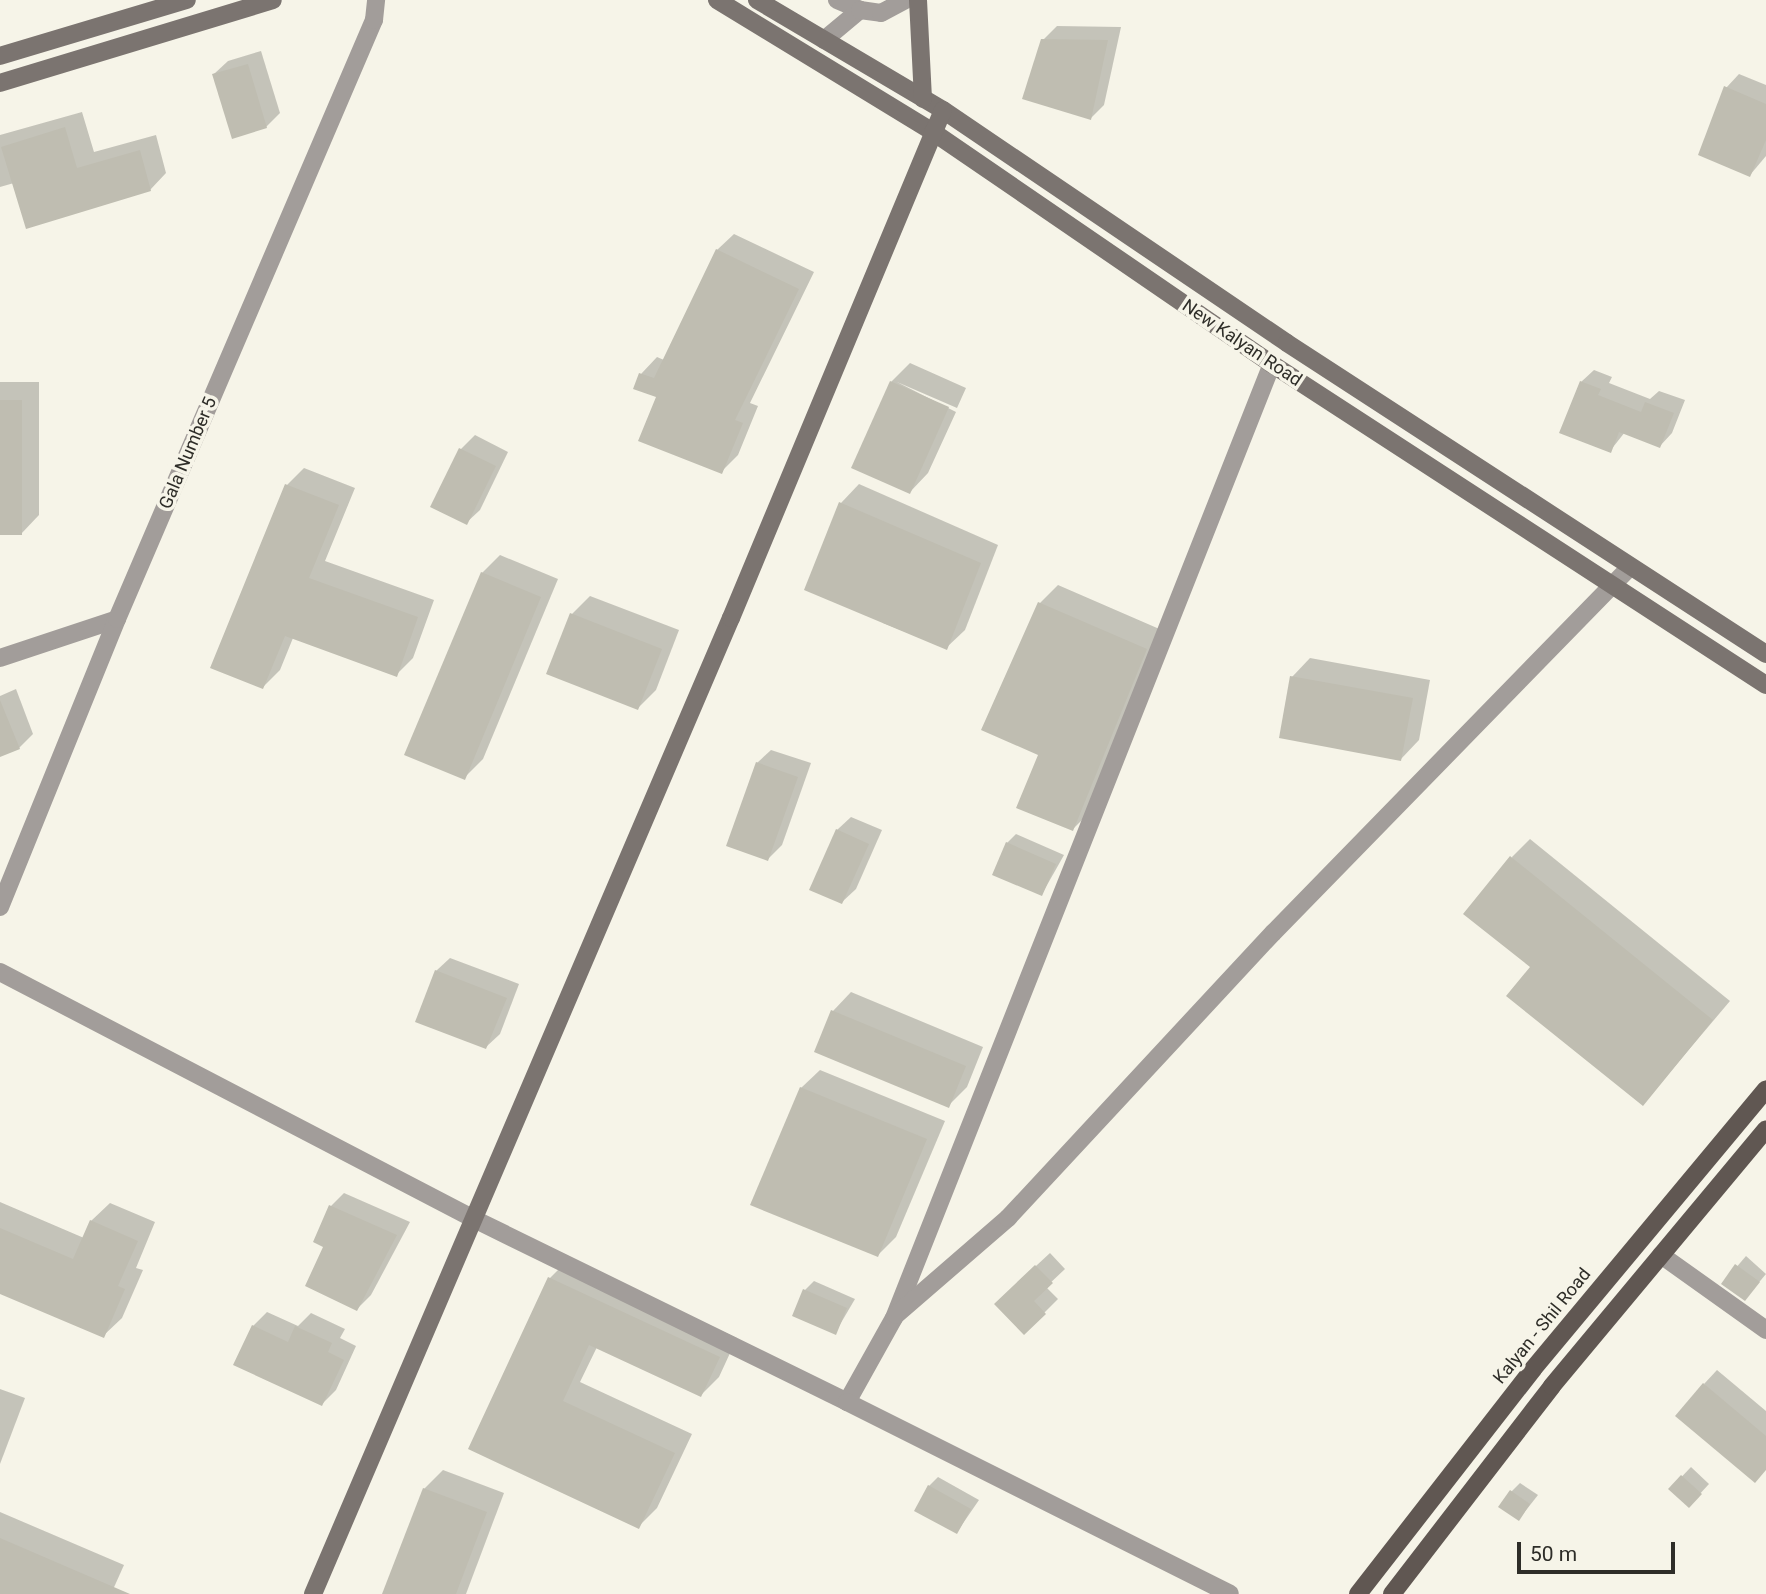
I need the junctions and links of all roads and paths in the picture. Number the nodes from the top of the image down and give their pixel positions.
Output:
1 (187, 0) edge
2 (273, 0) edge
3 (376, 0) edge
4 (718, 0) edge
5 (757, 0) edge
6 (837, 0) edge
7 (905, 0) edge
8 (918, 0) edge
9 (860, 10) junction
10 (824, 40) junction
11 (0, 56) edge
12 (870, 67) junction
13 (0, 83) edge
14 (858, 86) junction
15 (923, 99) junction
16 (943, 110) junction
17 (933, 132) junction
18 (1272, 364) junction
19 (1630, 567) junction
20 (1613, 584) junction
21 (117, 619) junction
22 (1766, 654) edge
23 (0, 659) edge
24 (1766, 685) edge
25 (0, 907) edge
26 (0, 972) edge
27 (1766, 1089) edge
28 (1766, 1129) edge
29 (474, 1219) junction
30 (1661, 1255) junction
31 (894, 1318) junction
32 (1766, 1330) edge
33 (847, 1402) junction
34 (313, 1594) edge
35 (1230, 1594) edge
36 (1358, 1594) edge
37 (1392, 1594) edge

1 - 11 street
2 - 13 street
3 - 21 street, Gala Number 5
4 - 14 street, New Kalyan Road
5 - 10 street, New Kalyan Road
6 - 9 street
7 - 9 street
8 - 15 street
9 - 10 street
10 - 12 street, New Kalyan Road
12 - 14 street
12 - 15 street, New Kalyan Road
14 - 17 street, New Kalyan Road
15 - 16 street, New Kalyan Road
16 - 17 street
16 - 19 street, New Kalyan Road
17 - 18 street, New Kalyan Road
17 - 29 street
18 - 20 street, New Kalyan Road
18 - 31 street
19 - 20 street
19 - 22 street, New Kalyan Road
20 - 24 street, New Kalyan Road
20 - 31 street
21 - 23 street
21 - 25 street, Gala Number 5
26 - 29 street
27 - 36 main road, Kalyan - Shil Road
28 - 30 main road
29 - 33 street
29 - 34 street
30 - 32 street
30 - 37 main road
31 - 33 street
33 - 35 street

